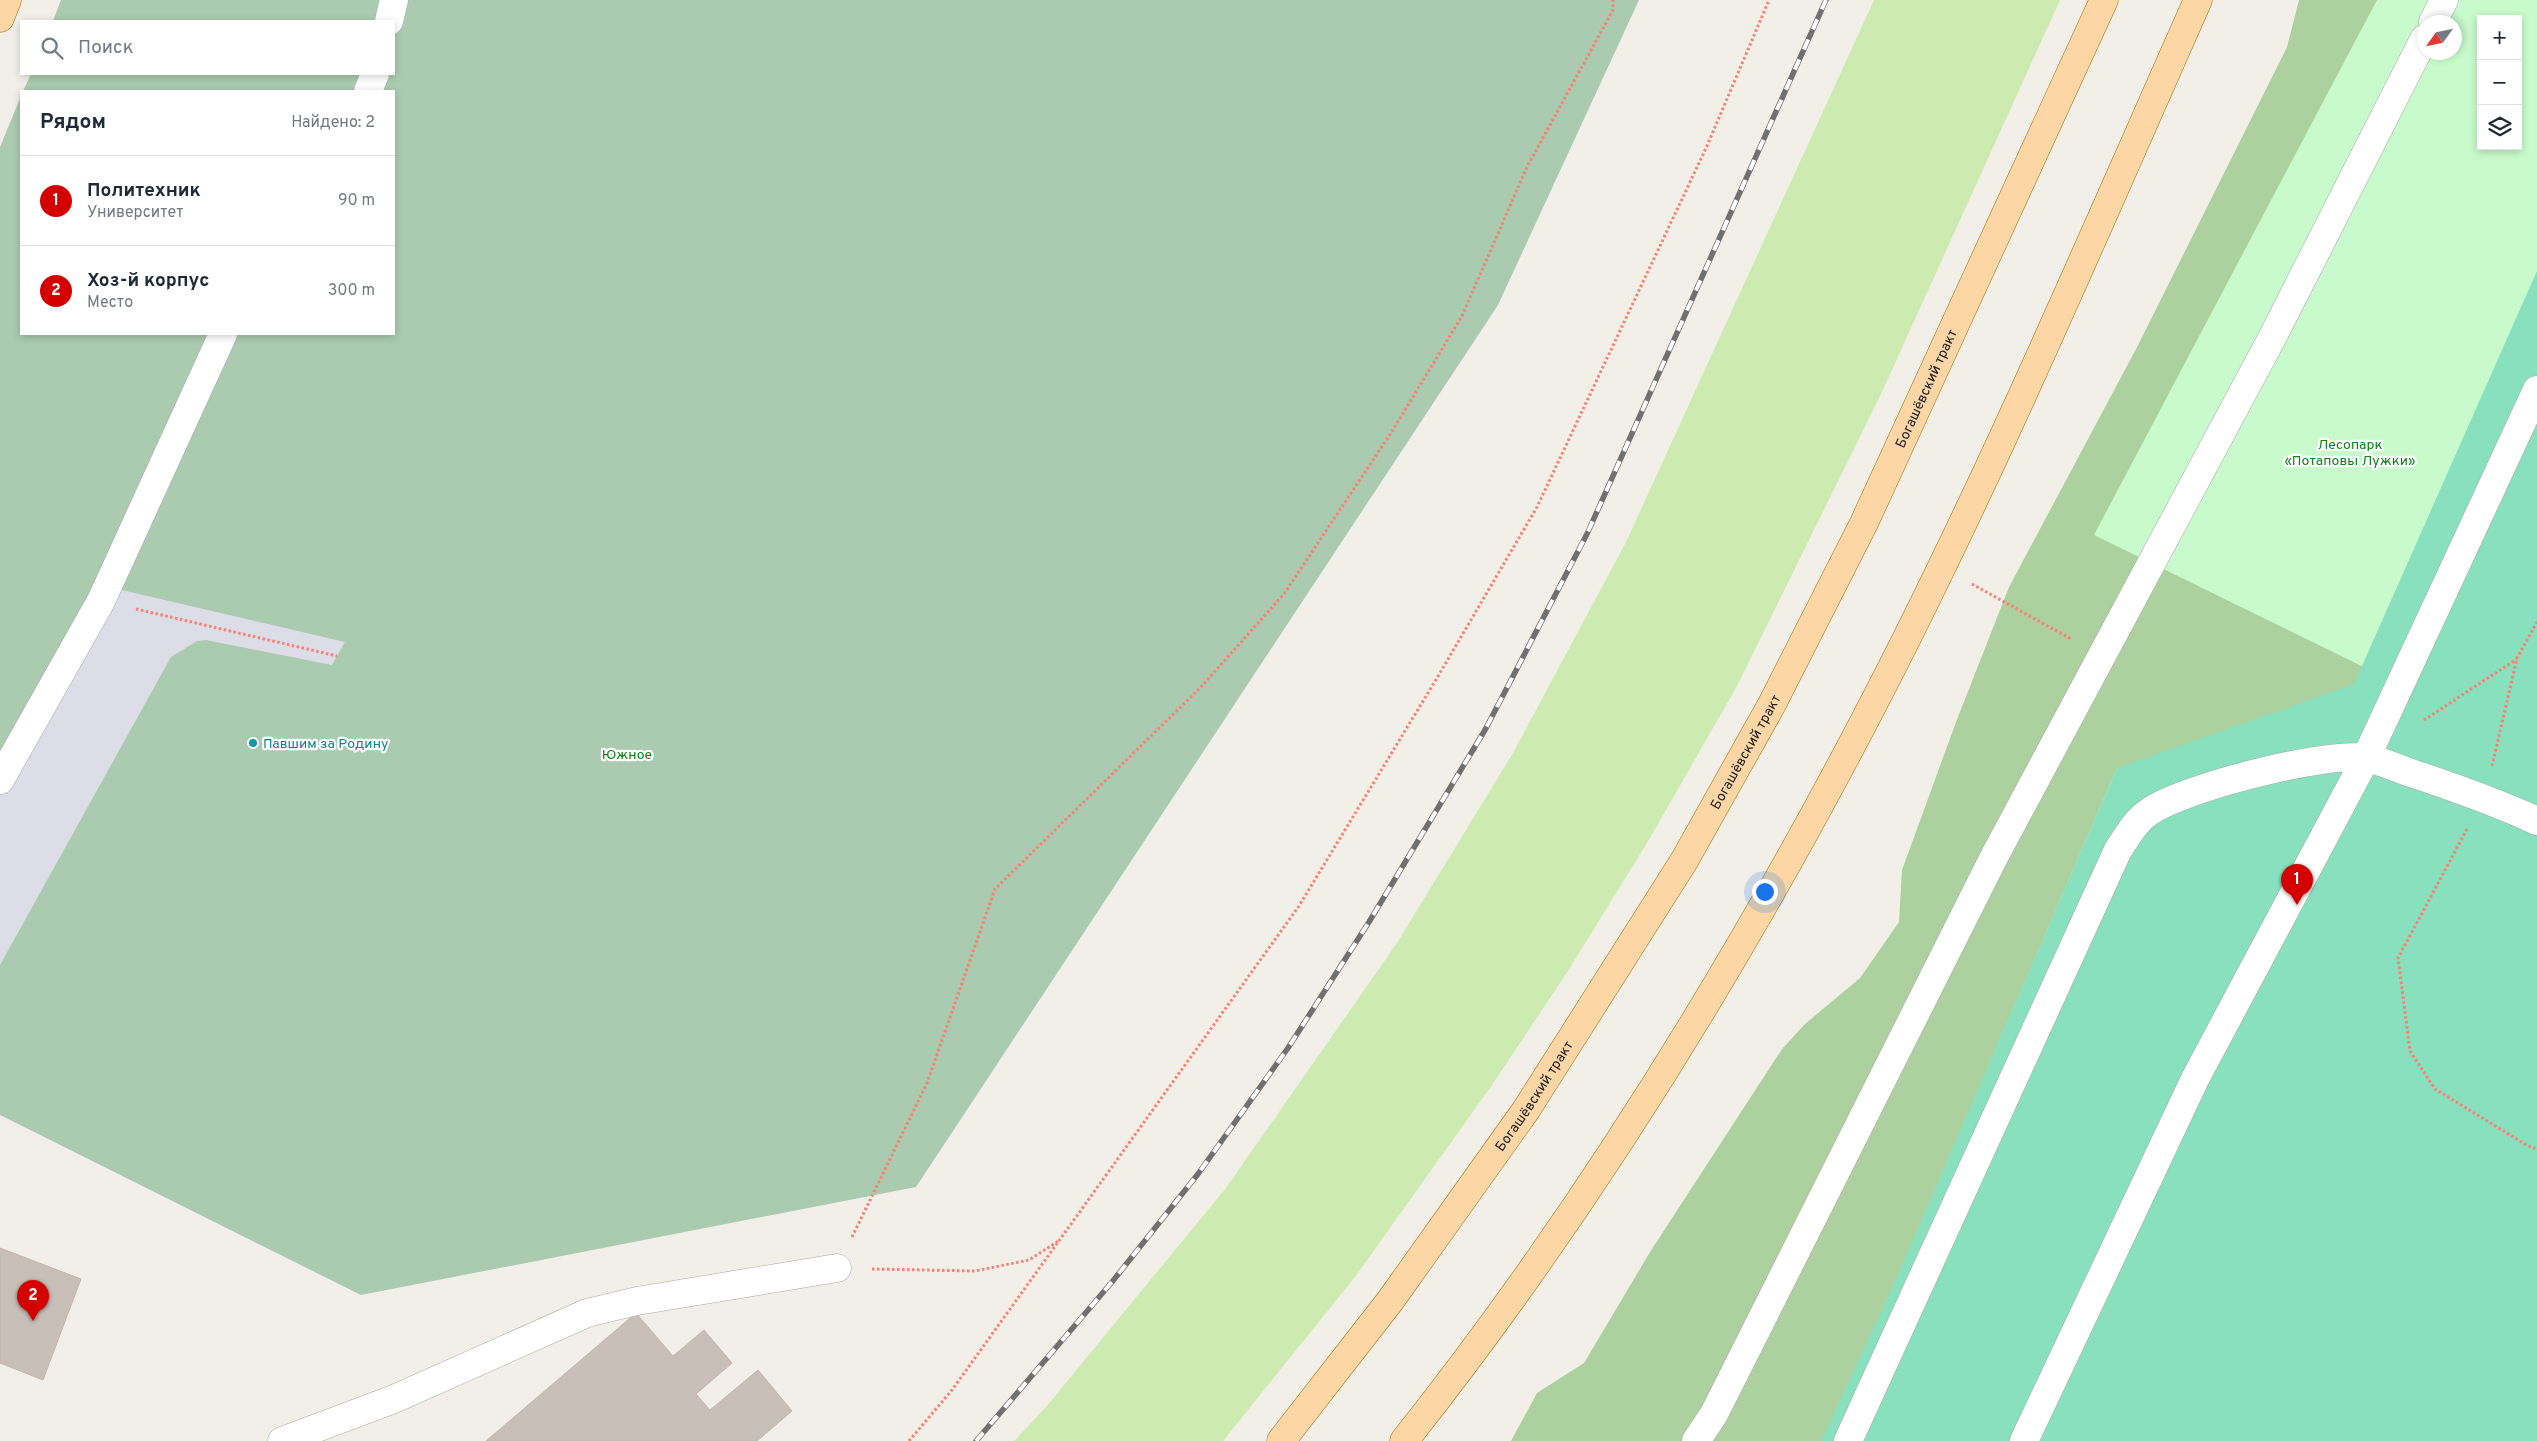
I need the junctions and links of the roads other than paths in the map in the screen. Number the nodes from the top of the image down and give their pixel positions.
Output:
1 (7, 0) edge
2 (394, 0) edge
3 (2104, 0) edge
4 (2198, 0) edge
5 (2444, 0) edge
6 (2436, 15) edge
7 (0, 18) edge
8 (389, 20) edge
9 (2417, 53) edge
10 (375, 75) edge
11 (368, 90) edge
12 (223, 335) edge
13 (2537, 390) edge
14 (2366, 758) junction
15 (0, 780) edge
16 (2537, 821) edge
17 (837, 1268) road end
18 (282, 1441) edge
19 (1281, 1441) edge
20 (1404, 1441) edge
21 (1696, 1441) edge
22 (1848, 1441) edge
23 (2024, 1441) edge

1 - 7 main road
2 - 8 street
3 - 19 main road, Богашёвский тракт
4 - 20 main road
5 - 6 street
9 - 21 street
10 - 11 street
12 - 15 street
13 - 14 street
14 - 16 street
14 - 22 street
14 - 23 street
17 - 18 street

